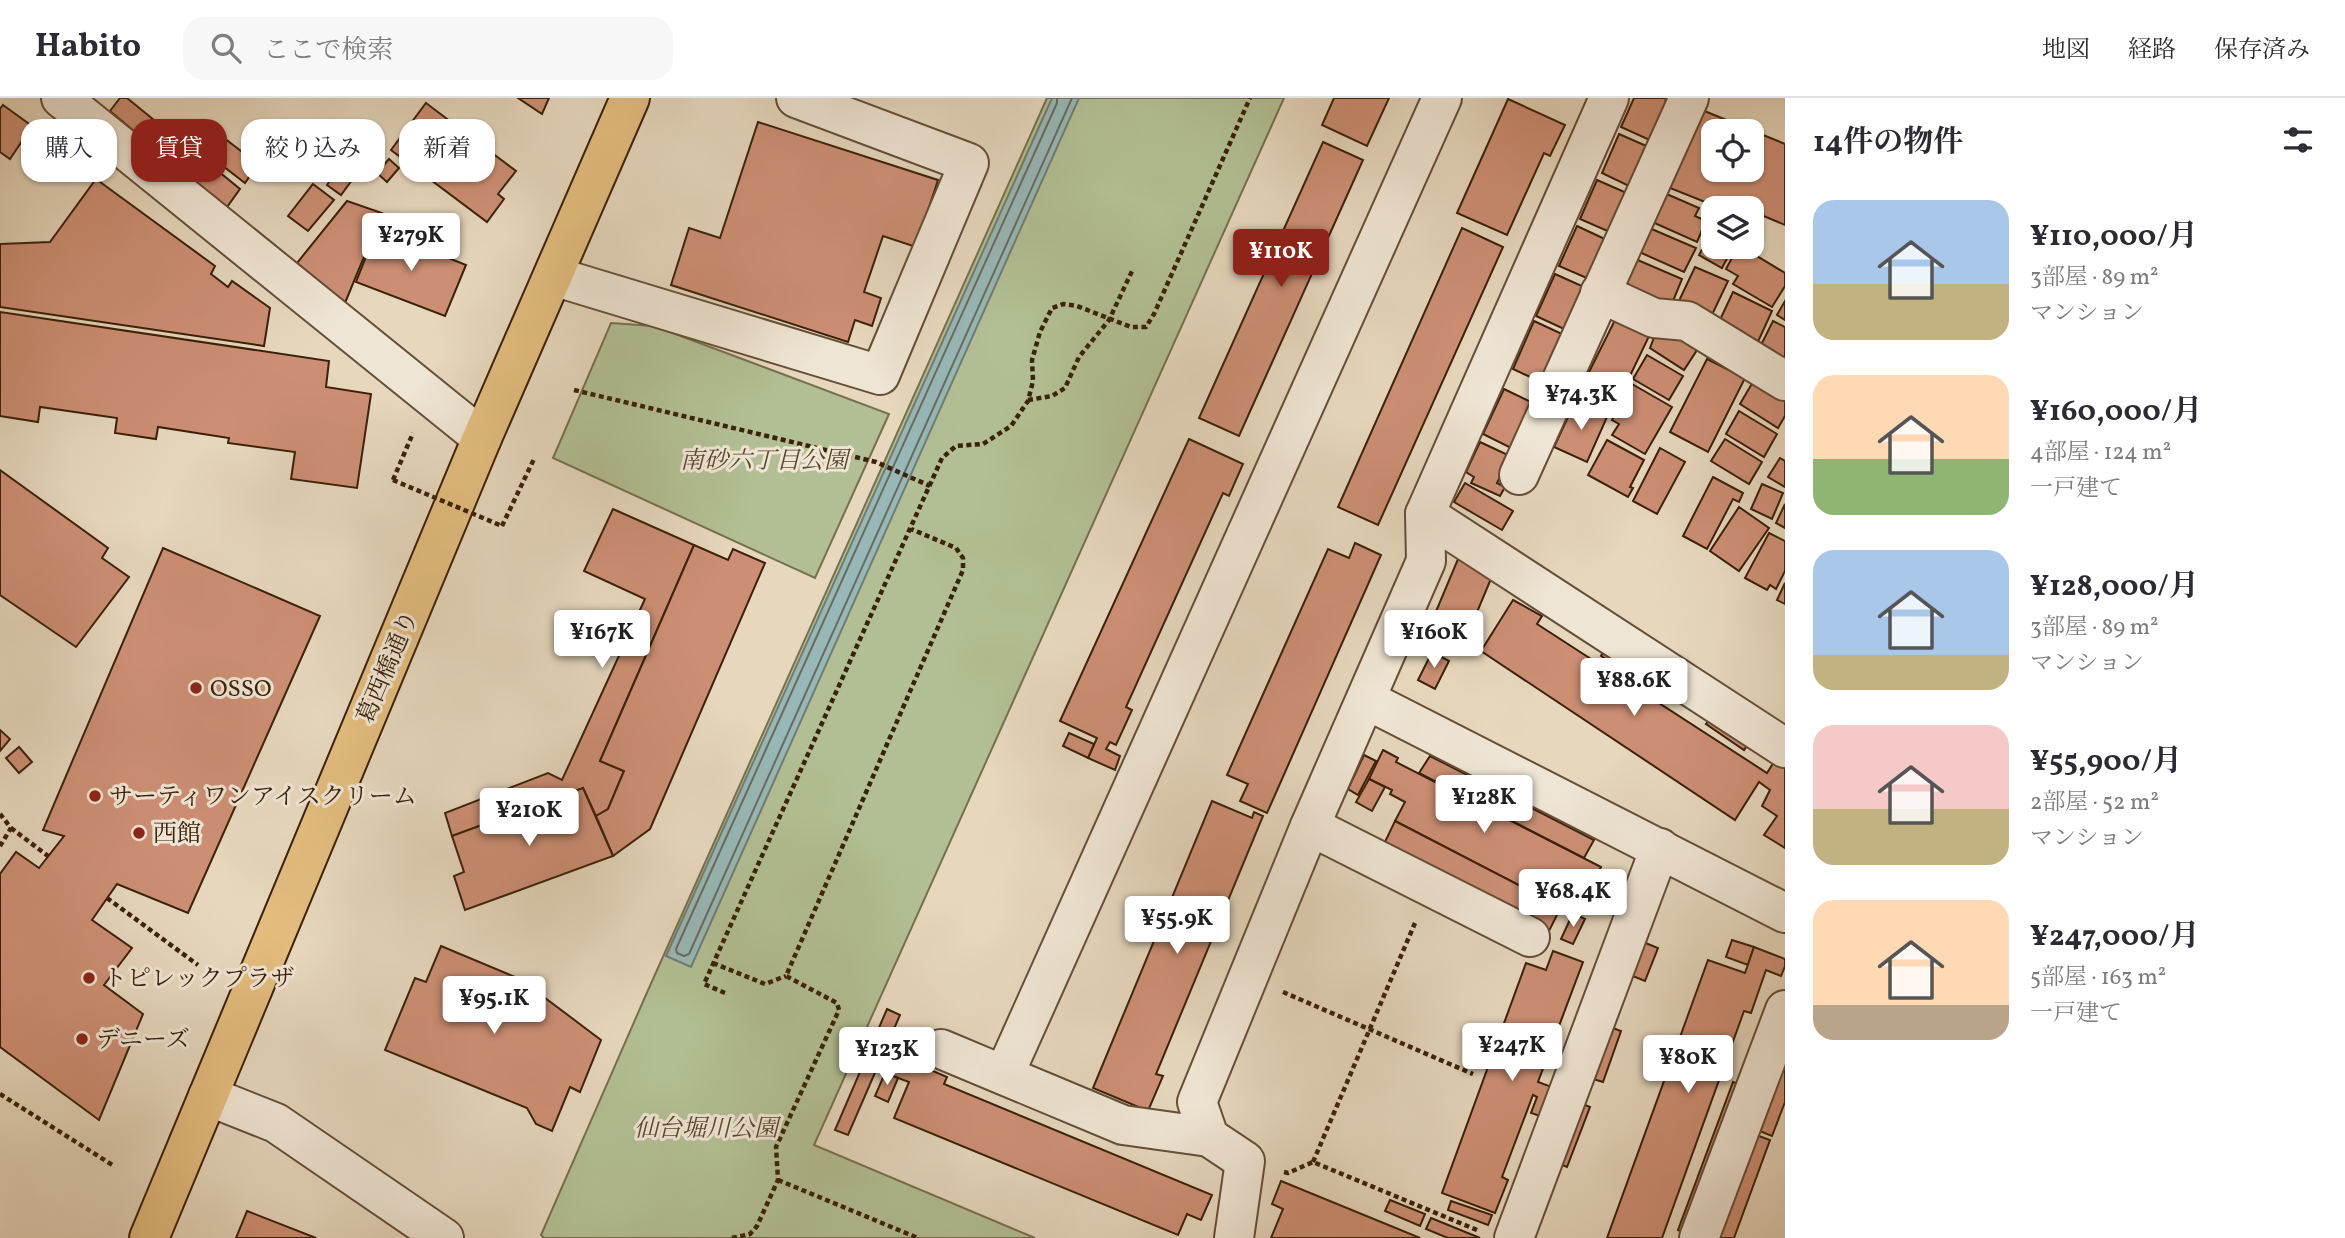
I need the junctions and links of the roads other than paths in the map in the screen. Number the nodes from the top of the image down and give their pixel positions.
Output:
1 (61, 98) edge
2 (631, 98) edge
3 (796, 98) edge
4 (1441, 98) edge
5 (1689, 98) edge
6 (1601, 100) edge
7 (553, 276) junction
8 (1600, 293) junction
9 (1785, 381) edge
10 (482, 438) junction
11 (1519, 475) dead end
12 (1425, 514) junction
13 (1367, 700) junction
14 (1785, 748) edge
15 (1310, 826) junction
16 (1660, 848) junction
17 (1785, 913) edge
18 (1530, 937) dead end
19 (1785, 1010) edge
20 (941, 1049) dead end
21 (1004, 1075) junction
22 (208, 1096) junction
23 (1209, 1137) junction
24 (1499, 1235) edge
25 (149, 1238) edge
26 (444, 1238) edge
27 (1234, 1238) edge
28 (1699, 1238) edge

1 - 10 street
2 - 7 main road, 葛西橋通り
3 - 7 street
4 - 21 street
5 - 8 street
6 - 12 street
7 - 10 main road, 葛西橋通り
8 - 9 street
8 - 11 street
10 - 22 main road, 葛西橋通り
12 - 13 street
12 - 14 street
13 - 15 street
13 - 16 street
15 - 18 street
15 - 23 street
16 - 17 street
16 - 24 street
19 - 28 street
20 - 21 street
21 - 23 street
22 - 25 main road, 葛西橋通り
22 - 26 street
23 - 27 street

